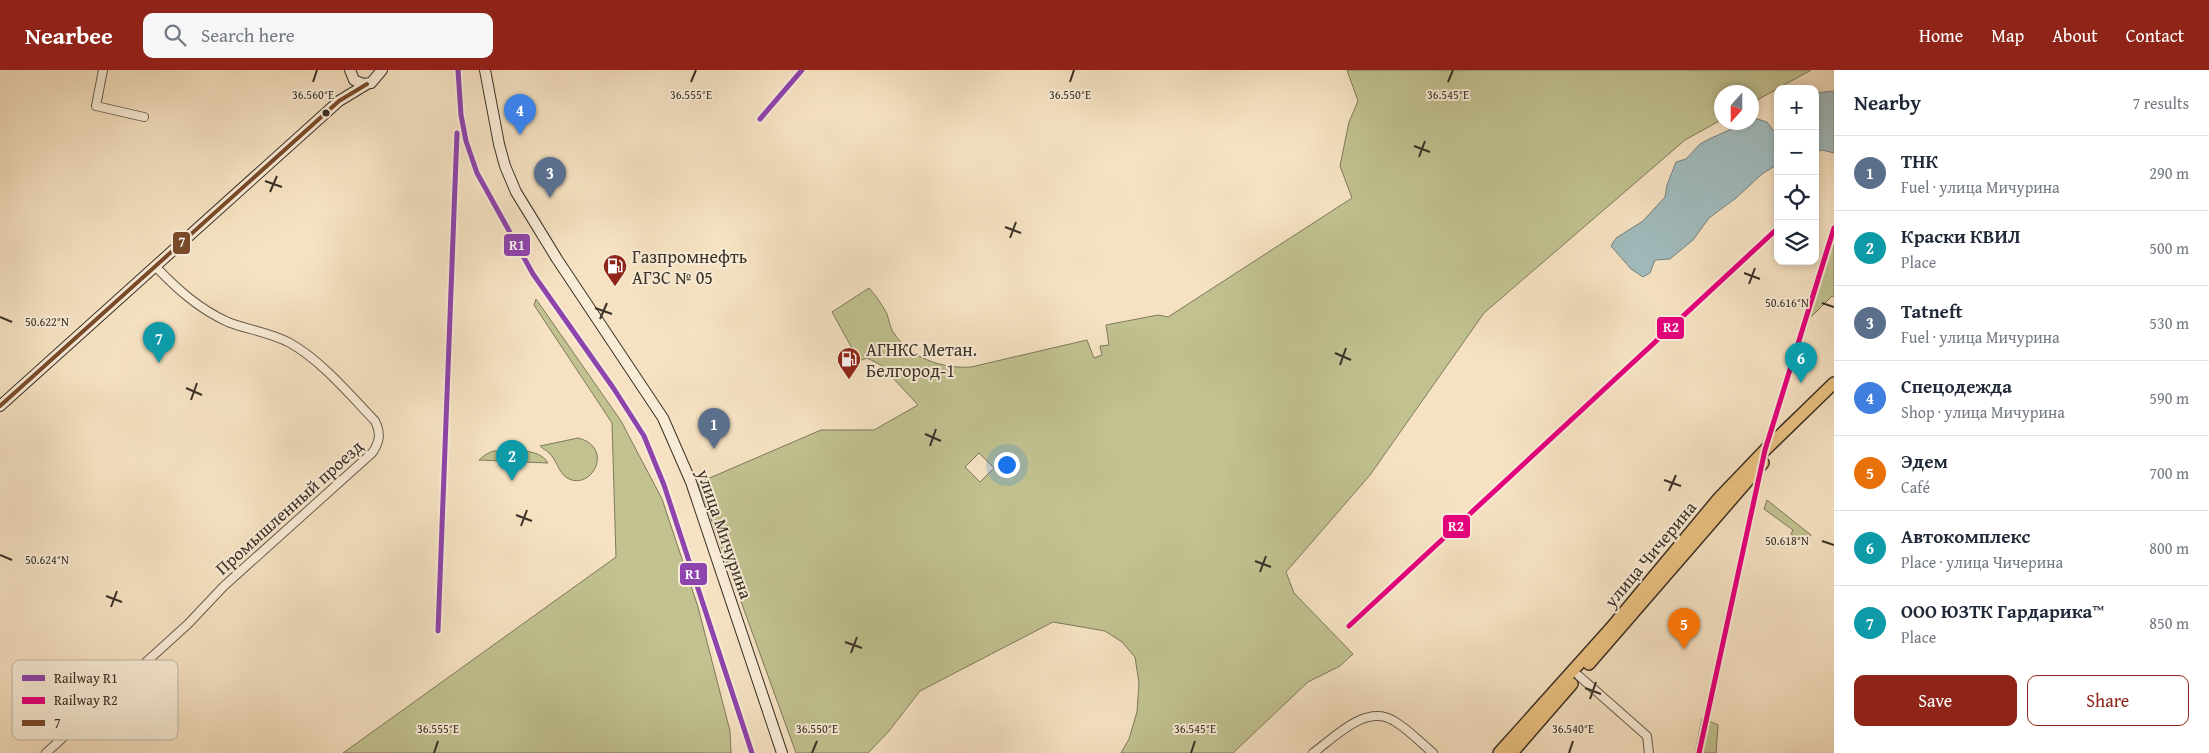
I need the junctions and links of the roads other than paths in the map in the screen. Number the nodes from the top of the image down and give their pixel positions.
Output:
1 (103, 70) edge
2 (341, 70) edge
3 (485, 70) edge
4 (383, 71) edge
5 (351, 74) edge
6 (367, 84) junction
7 (346, 95) junction
8 (144, 117) dead end
9 (155, 266) junction
10 (1834, 383) edge
11 (1834, 393) edge
12 (0, 406) edge
13 (148, 660) edge
14 (1576, 674) junction
15 (60, 740) edge
16 (46, 753) edge
17 (782, 753) edge
18 (1313, 753) edge
19 (1433, 753) edge
20 (1500, 753) edge
21 (1512, 753) edge
22 (1649, 753) edge

1 - 8 street
2 - 5 main road
3 - 17 main road, улица Мичурина
4 - 6 main road
5 - 6 main road
5 - 7 main road
6 - 7 main road
7 - 9 main road
9 - 12 main road
9 - 13 street, Промышленный проезд
10 - 14 main road, улица Чичерина
11 - 14 main road, улица Чичерина
14 - 20 main road, улица Чичерина
14 - 21 main road, улица Чичерина
14 - 22 street
15 - 16 street, Промышленный проезд
18 - 19 street

